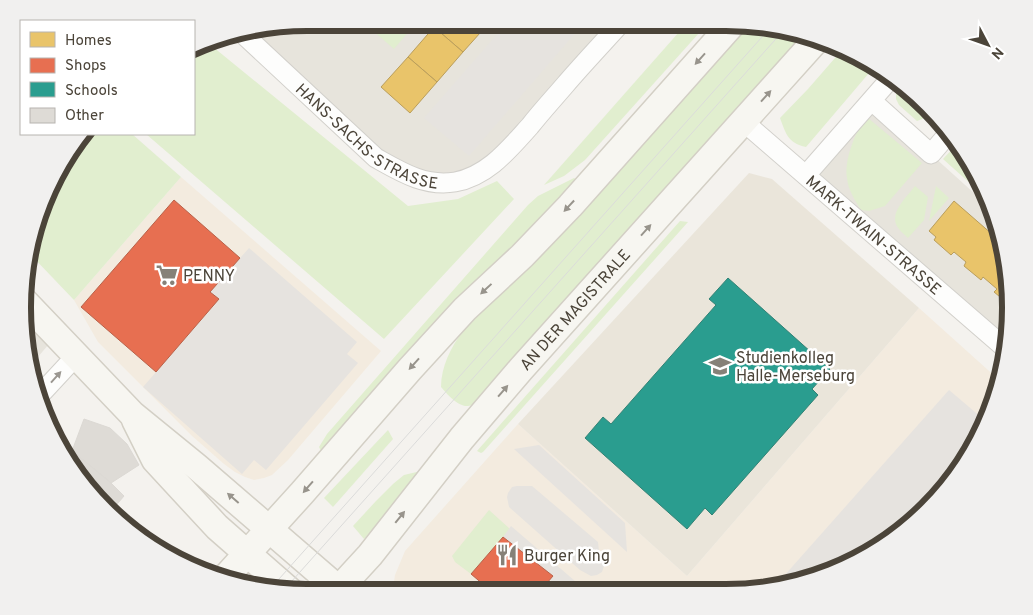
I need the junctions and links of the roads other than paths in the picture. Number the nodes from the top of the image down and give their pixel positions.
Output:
1 (614, 31) edge
2 (726, 31) edge
3 (248, 38) edge
4 (812, 45) edge
5 (887, 83) edge
6 (872, 100) junction
7 (744, 122) junction
8 (944, 138) edge
9 (806, 174) junction
10 (31, 308) edge
11 (999, 343) edge
12 (76, 356) junction
13 (44, 391) edge
14 (132, 414) junction
15 (270, 530) junction
16 (248, 554) junction
17 (230, 572) edge
18 (279, 582) edge
19 (287, 583) edge
20 (331, 584) edge
21 (345, 584) edge

1 - 3 street, HANS-SACHS-STRASSE
2 -> 15 main road
7 -> 4 main road, AN DER MAGISTRALE
5 - 6 street
6 - 8 street
6 - 9 street
7 - 9 street, MARK-TWAIN-STRASSE
21 -> 7 main road, AN DER MAGISTRALE
9 - 11 street, MARK-TWAIN-STRASSE
10 - 12 main road
13 -> 12 street
12 - 14 main road
15 -> 14 main road, AN DER MAGISTRALE
14 - 16 main road
15 - 16 main road
15 - 19 main road
15 - 20 main road, AN DER MAGISTRALE
16 - 17 main road
16 - 18 main road

